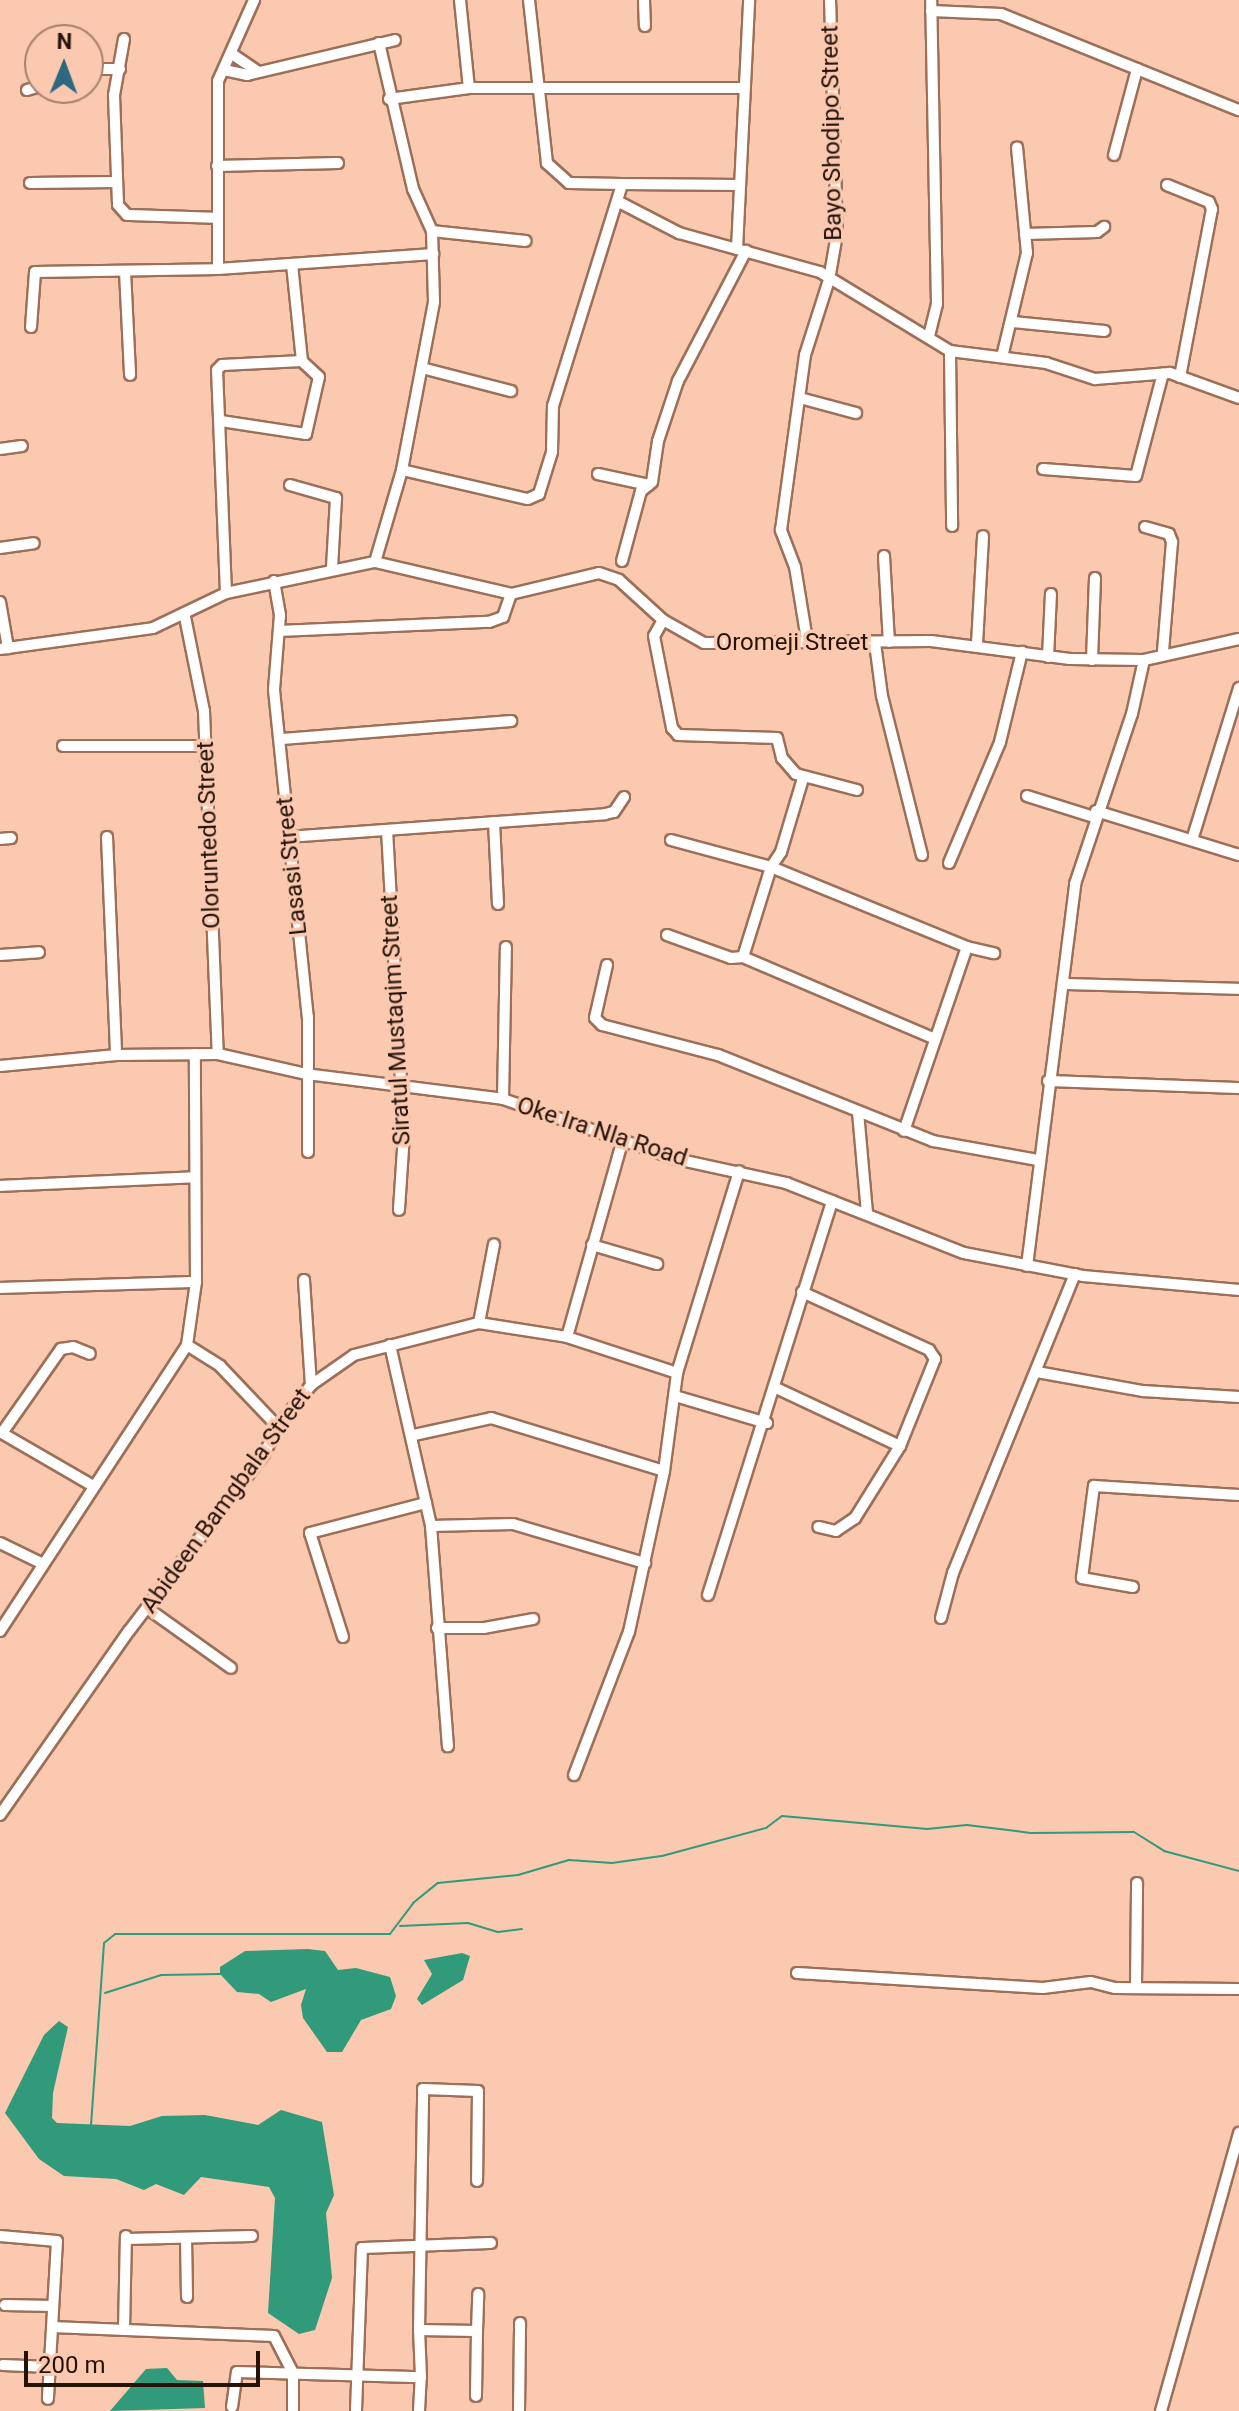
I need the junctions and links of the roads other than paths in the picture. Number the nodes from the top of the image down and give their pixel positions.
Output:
1 (254, 0) edge
2 (460, 0) edge
3 (529, 0) edge
4 (644, 0) edge
5 (749, 0) edge
6 (830, 0) edge
7 (931, 6) edge
8 (645, 26) dead end
9 (124, 39) dead end
10 (395, 40) dead end
11 (379, 43) junction
12 (232, 54) junction
13 (104, 69) edge
14 (120, 69) junction
15 (1137, 69) junction
16 (224, 70) junction
17 (257, 71) junction
18 (469, 88) junction
19 (542, 88) junction
20 (744, 88) junction
21 (389, 99) junction
22 (1239, 110) edge
23 (1017, 147) dead end
24 (1114, 155) dead end
25 (338, 163) dead end
26 (217, 166) junction
27 (117, 182) junction
28 (30, 183) dead end
29 (622, 184) junction
30 (740, 185) junction
31 (1167, 185) dead end
32 (619, 202) junction
33 (216, 218) junction
34 (1104, 227) dead end
35 (432, 231) junction
36 (1025, 234) junction
37 (525, 241) dead end
38 (742, 250) junction
39 (433, 254) junction
40 (292, 265) junction
41 (218, 269) junction
42 (125, 271) junction
43 (829, 280) junction
44 (1013, 322) junction
45 (31, 327) dead end
46 (1105, 331) dead end
47 (929, 336) junction
48 (950, 351) junction
49 (1002, 357) junction
50 (302, 361) junction
51 (422, 368) junction
52 (1163, 373) junction
53 (130, 375) dead end
54 (1180, 377) junction
55 (511, 391) dead end
56 (800, 398) junction
57 (1239, 398) edge
58 (856, 413) dead end
59 (221, 421) junction
60 (22, 446) dead end
61 (0, 449) edge
62 (1043, 469) dead end
63 (402, 470) junction
64 (598, 474) dead end
65 (290, 485) dead end
66 (649, 485) junction
67 (952, 526) dead end
68 (1145, 527) dead end
69 (983, 536) dead end
70 (34, 543) dead end
71 (0, 548) edge
72 (884, 556) dead end
73 (622, 561) dead end
74 (375, 562) junction
75 (332, 568) junction
76 (1095, 578) dead end
77 (274, 581) junction
78 (226, 593) junction
79 (511, 594) junction
80 (1051, 594) dead end
81 (0, 602) edge
82 (185, 617) junction
83 (663, 620) junction
84 (279, 631) junction
85 (1239, 639) edge
86 (807, 640) junction
87 (889, 642) junction
88 (875, 643) junction
89 (977, 644) junction
90 (4, 649) edge
91 (1022, 652) junction
92 (1163, 652) junction
93 (1048, 657) junction
94 (1092, 660) junction
95 (1144, 660) junction
96 (1239, 688) edge
97 (511, 721) dead end
98 (282, 739) junction
99 (63, 746) dead end
100 (204, 746) junction
101 (803, 778) junction
102 (857, 790) dead end
103 (1027, 796) dead end
104 (624, 797) dead end
105 (1095, 814) junction
106 (494, 822) junction
107 (387, 830) junction
108 (107, 837) dead end
109 (287, 837) junction
110 (671, 840) dead end
111 (1192, 840) junction
112 (922, 855) dead end
113 (1239, 855) edge
114 (949, 863) dead end
115 (771, 867) junction
116 (498, 904) dead end
117 (667, 935) dead end
118 (506, 947) dead end
119 (967, 947) junction
120 (39, 952) dead end
121 (994, 953) dead end
122 (0, 955) edge
123 (743, 957) junction
124 (607, 965) dead end
125 (1063, 984) junction
126 (1239, 989) edge
127 (933, 1038) junction
128 (195, 1054) junction
129 (218, 1054) junction
130 (116, 1055) junction
131 (0, 1066) edge
132 (306, 1074) junction
133 (1048, 1081) junction
134 (400, 1087) junction
135 (1239, 1088) edge
136 (503, 1099) junction
137 (858, 1112) junction
138 (904, 1131) junction
139 (622, 1143) junction
140 (308, 1152) dead end
141 (1038, 1160) junction
142 (739, 1171) junction
143 (195, 1177) junction
144 (0, 1186) edge
145 (832, 1201) junction
146 (399, 1210) dead end
147 (867, 1213) junction
148 (494, 1244) dead end
149 (592, 1245) junction
150 (657, 1264) dead end
151 (1027, 1266) junction
152 (1075, 1274) junction
153 (304, 1280) dead end
154 (196, 1282) junction
155 (0, 1288) edge
156 (1239, 1290) edge
157 (802, 1292) junction
158 (479, 1323) junction
159 (567, 1337) junction
160 (187, 1345) junction
161 (390, 1345) junction
162 (90, 1354) dead end
163 (1037, 1372) junction
164 (677, 1373) junction
165 (311, 1385) junction
166 (776, 1388) junction
167 (675, 1396) junction
168 (1239, 1397) edge
169 (767, 1423) junction
170 (278, 1427) junction
171 (1, 1433) edge
172 (414, 1435) junction
173 (900, 1446) junction
174 (664, 1471) junction
175 (93, 1486) junction
176 (1239, 1495) edge
177 (426, 1503) junction
178 (431, 1526) junction
179 (818, 1527) dead end
180 (0, 1543) edge
181 (645, 1563) junction
182 (43, 1564) junction
183 (1133, 1587) dead end
184 (708, 1595) dead end
185 (147, 1608) junction
186 (941, 1618) dead end
187 (533, 1619) dead end
188 (437, 1628) junction
189 (0, 1631) edge
190 (343, 1637) dead end
191 (231, 1668) dead end
192 (448, 1746) dead end
193 (574, 1775) dead end
194 (0, 1815) edge
195 (1137, 1883) dead end
196 (797, 1973) dead end
197 (1136, 1985) junction
198 (1239, 1989) edge
199 (1239, 2133) edge
200 (1237, 2151) edge
201 (477, 2181) dead end
202 (0, 2236) edge
203 (252, 2236) dead end
204 (186, 2238) junction
205 (491, 2243) dead end
206 (418, 2245) junction
207 (478, 2294) dead end
208 (187, 2297) dead end
209 (5, 2305) dead end
210 (53, 2306) junction
211 (520, 2323) dead end
212 (52, 2327) junction
213 (124, 2330) junction
214 (419, 2330) junction
215 (477, 2331) junction
216 (3, 2365) dead end
217 (50, 2367) junction
218 (293, 2373) junction
219 (356, 2376) junction
220 (421, 2377) junction
221 (476, 2396) dead end
222 (48, 2399) dead end
223 (232, 2407) dead end
224 (293, 2410) edge
225 (356, 2411) edge
226 (419, 2411) edge
227 (519, 2411) edge
228 (1161, 2411) edge

1 - 12 street
2 - 18 street
3 - 19 street
4 - 8 street
5 - 20 street
6 - 43 street, Bayo Shodipo Street
7 - 15 street
7 - 47 street
9 - 14 street
10 - 11 street
11 - 17 street
11 - 21 street
12 - 16 street
12 - 17 street
13 - 14 street
14 - 27 street
15 - 22 street
15 - 24 street
16 - 17 street
16 - 26 street
18 - 19 street
18 - 21 street
19 - 20 street
19 - 29 street
20 - 30 street
21 - 35 street
23 - 36 street
25 - 26 street
26 - 33 street
27 - 28 street
27 - 33 street
29 - 30 street
29 - 32 street
30 - 38 street
31 - 54 street
32 - 38 street
32 - 63 street
33 - 41 street
34 - 36 street
35 - 37 street
35 - 39 street
36 - 44 street
38 - 43 street
38 - 66 street
39 - 40 street
39 - 51 street
40 - 41 street
40 - 50 street
41 - 42 street
42 - 45 street
42 - 53 street
43 - 47 street
43 - 56 street, Bayo Shodipo Street
44 - 46 street
44 - 49 street
47 - 48 street
48 - 49 street
48 - 67 street
49 - 52 street
50 - 59 street
50 - 59 street
51 - 55 street
51 - 63 street
52 - 54 street
52 - 62 street
54 - 57 street
56 - 58 street
56 - 86 street, Bayo Shodipo Street
59 - 78 street
60 - 61 street
63 - 74 street
64 - 66 street
65 - 75 street
66 - 73 street
68 - 92 street
69 - 89 street
70 - 71 street
72 - 87 street
74 - 75 street, Oromeji Street
74 - 79 street, Oromeji Street
75 - 77 street, Oromeji Street
76 - 94 street
77 - 78 street, Oromeji Street
77 - 84 street, Lasasi Street
78 - 82 street, Oromeji Street
79 - 83 street, Oromeji Street
79 - 84 street
80 - 93 street
81 - 90 street
82 - 90 street, Oromeji Street
82 - 100 street, Oloruntedo Street
83 - 86 street, Oromeji Street
83 - 101 street
84 - 98 street, Lasasi Street
85 - 92 street, Oromeji Street
86 - 88 street, Oromeji Street
87 - 88 street, Oromeji Street
87 - 89 street, Oromeji Street
88 - 112 street
89 - 91 street, Oromeji Street
91 - 93 street, Oromeji Street
91 - 114 street
92 - 95 street, Oromeji Street
93 - 94 street, Oromeji Street
94 - 95 street, Oromeji Street
95 - 105 street
96 - 111 street
97 - 98 street
98 - 109 street, Lasasi Street
99 - 100 street
100 - 129 street, Oloruntedo Street
101 - 102 street
101 - 115 street
103 - 105 street
104 - 106 street
105 - 111 street
105 - 125 street
106 - 107 street
106 - 116 street
107 - 109 street
107 - 134 street, Siratul Mustaqim Street
108 - 130 street
109 - 132 street, Lasasi Street
110 - 115 street
111 - 113 street
115 - 119 street
115 - 123 street
117 - 123 street
118 - 136 street
119 - 121 street
119 - 127 street
120 - 122 street
123 - 127 street
124 - 137 street
125 - 126 street
125 - 133 street
127 - 138 street
128 - 129 street, Oke Ira Nla Road
128 - 130 street, Oke Ira Nla Road
128 - 143 street
129 - 132 street, Oke Ira Nla Road
130 - 131 street, Oke Ira Nla Road
132 - 134 street, Oke Ira Nla Road
132 - 140 street, Lasasi Street
133 - 135 street
133 - 141 street
134 - 136 street, Oke Ira Nla Road
134 - 146 street, Siratul Mustaqim Street
136 - 139 street, Oke Ira Nla Road
137 - 138 street
137 - 147 street
138 - 141 street
139 - 142 street, Oke Ira Nla Road
139 - 149 street
141 - 151 street
142 - 145 street, Oke Ira Nla Road
142 - 164 street
143 - 144 street
143 - 154 street
145 - 147 street, Oke Ira Nla Road
145 - 157 street
147 - 151 street, Oke Ira Nla Road
148 - 158 street
149 - 150 street
149 - 159 street
151 - 152 street, Oke Ira Nla Road
152 - 156 street, Oke Ira Nla Road
152 - 163 street
153 - 165 street
154 - 155 street
154 - 160 street
157 - 166 street
157 - 173 street
158 - 159 street, Abideen Bamgbala Street
158 - 161 street, Abideen Bamgbala Street
159 - 164 street, Abideen Bamgbala Street
160 - 170 street
160 - 175 street
161 - 165 street, Abideen Bamgbala Street
161 - 172 street
162 - 171 street
163 - 168 street
163 - 186 street
164 - 167 street
165 - 170 street, Abideen Bamgbala Street
166 - 169 street
166 - 173 street
167 - 169 street
167 - 174 street
169 - 184 street
170 - 185 street, Abideen Bamgbala Street
171 - 175 street
172 - 174 street
172 - 177 street
173 - 179 street
174 - 181 street
175 - 182 street
176 - 183 street
177 - 178 street
177 - 190 street
178 - 181 street
178 - 188 street
180 - 182 street
181 - 193 street
182 - 189 street
185 - 191 street
185 - 194 street, Abideen Bamgbala Street
187 - 188 street
188 - 192 street
195 - 197 street
196 - 197 street
197 - 198 street
199 - 200 street
200 - 228 street
201 - 206 street
202 - 210 street
203 - 204 street
204 - 208 street
204 - 213 street
205 - 206 street
206 - 214 street
206 - 219 street
207 - 215 street
209 - 210 street
210 - 212 street
211 - 227 street
212 - 213 street
212 - 217 street
213 - 218 street
214 - 215 street
214 - 220 street
215 - 221 street
216 - 217 street
217 - 222 street
218 - 219 street
218 - 223 street
218 - 224 street
219 - 220 street
219 - 225 street
220 - 226 street

